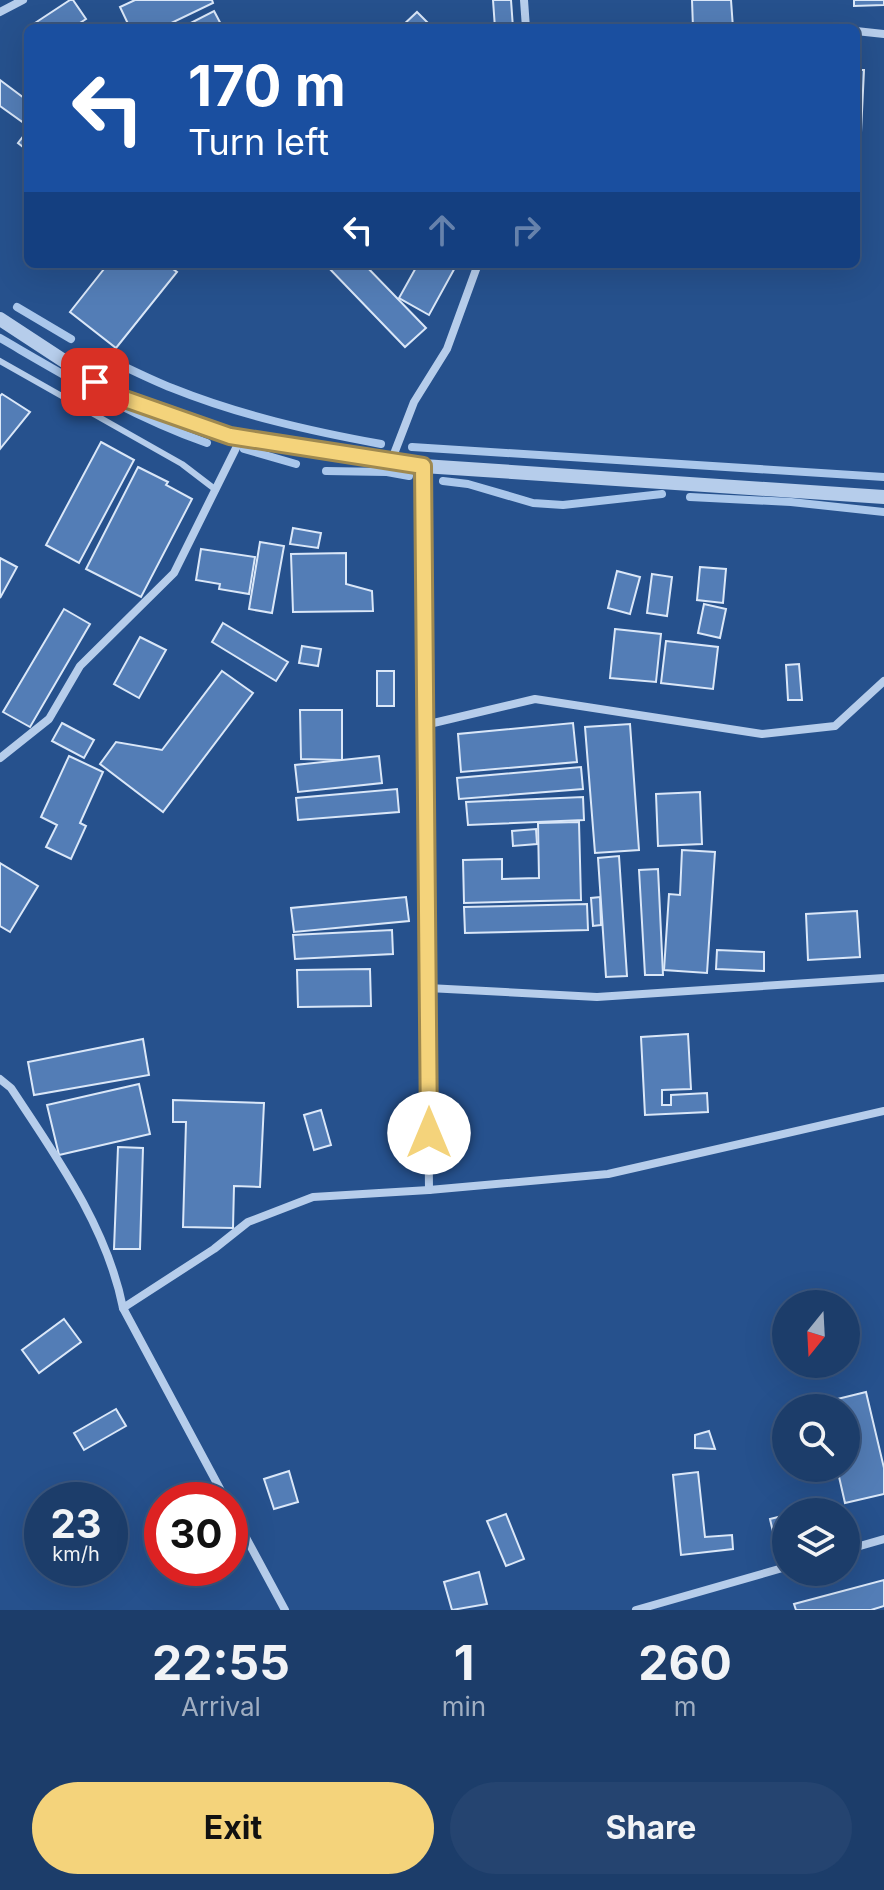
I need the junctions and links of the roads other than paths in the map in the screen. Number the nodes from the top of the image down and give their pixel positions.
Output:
1 (23, 0) edge
2 (524, 0) edge
3 (0, 12) edge
4 (526, 24) edge
5 (860, 31) edge
6 (884, 34) edge
7 (477, 268) edge
8 (0, 319) edge
9 (0, 361) edge
10 (241, 438) junction
11 (392, 459) junction
12 (423, 466) junction
13 (216, 490) junction
14 (884, 497) edge
15 (884, 681) edge
16 (425, 725) junction
17 (0, 758) edge
18 (884, 978) edge
19 (428, 988) junction
20 (0, 1079) edge
21 (884, 1111) edge
22 (429, 1190) junction
23 (123, 1308) junction
24 (216, 1482) edge
25 (884, 1539) edge
26 (248, 1541) edge
27 (860, 1546) edge
28 (772, 1571) edge
29 (285, 1610) edge
30 (636, 1610) edge

1 - 3 street
2 - 4 street
5 - 6 street
7 - 11 street
8 - 10 street
9 - 13 lane
10 - 11 street
10 - 13 street
11 - 12 street
12 - 14 street
12 - 16 street
13 - 17 street
15 - 16 street
16 - 19 street
18 - 19 street
19 - 22 street
20 - 23 street
21 - 22 street
22 - 23 street
23 - 24 street
25 - 27 street
26 - 29 street
28 - 30 street

